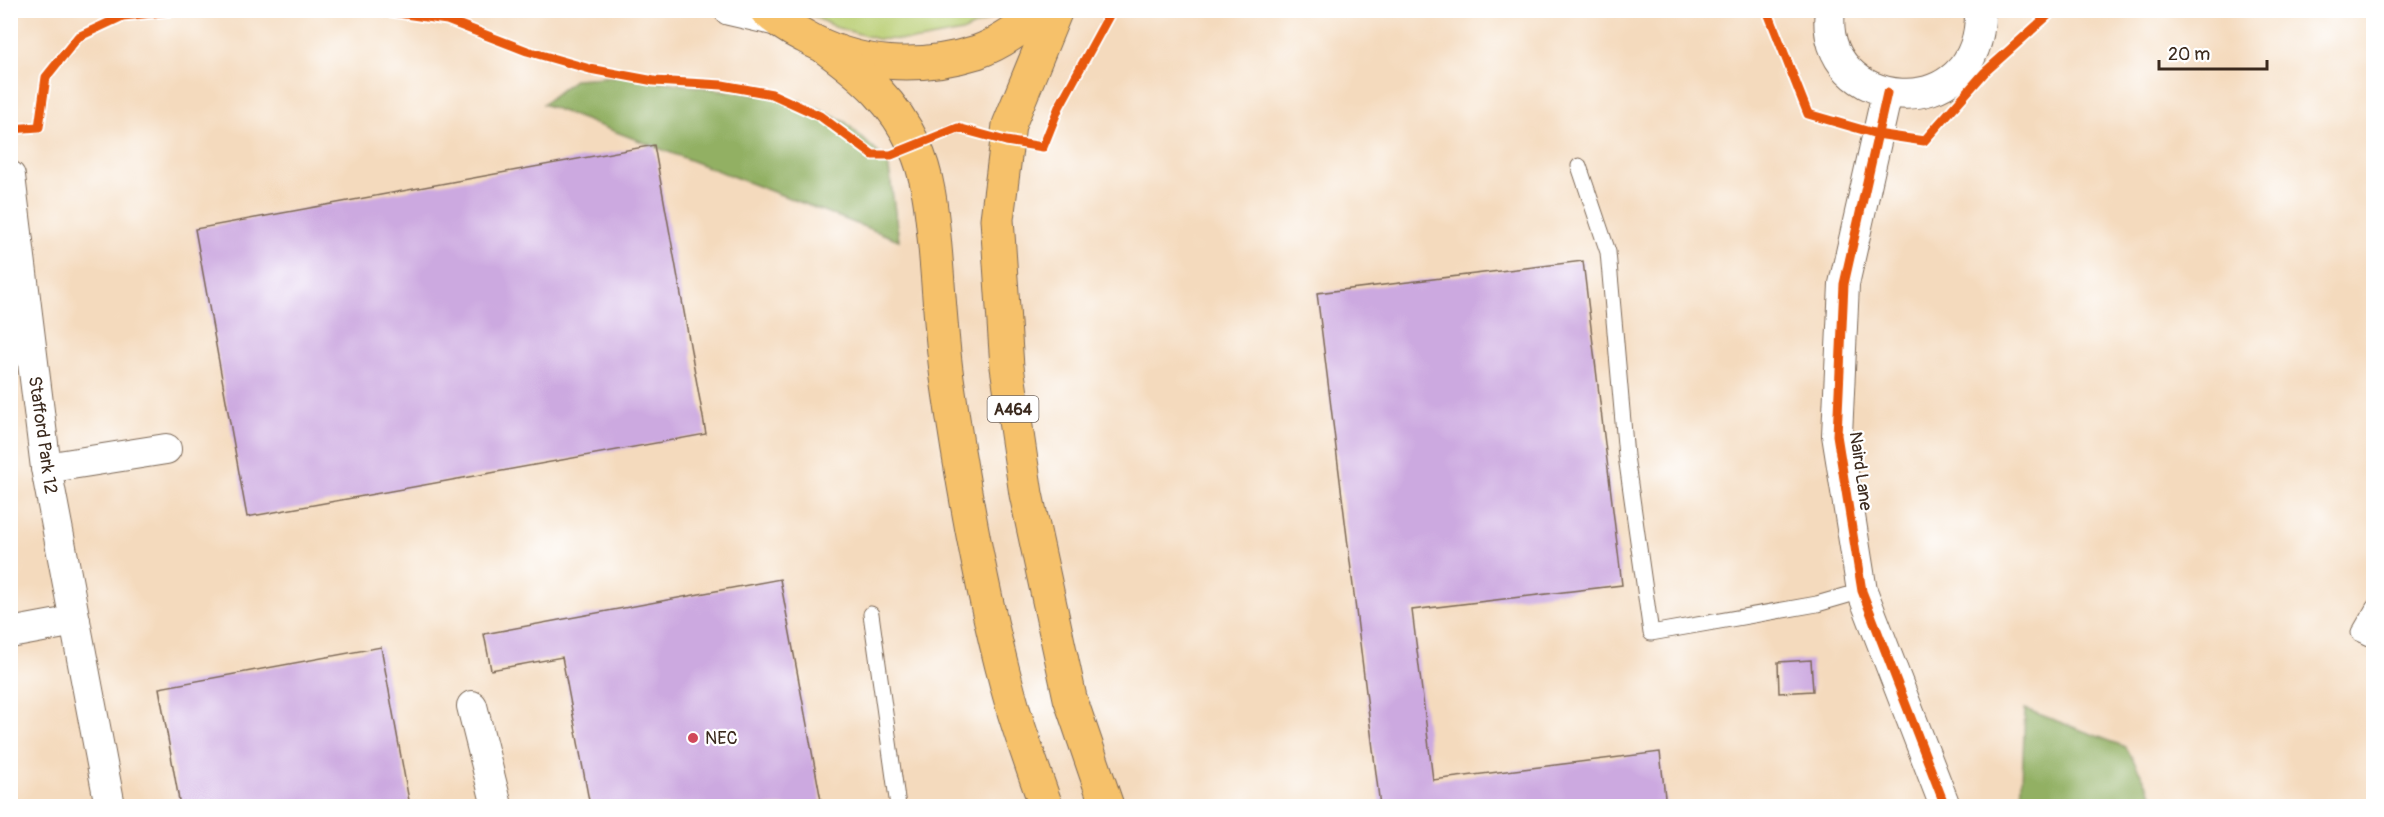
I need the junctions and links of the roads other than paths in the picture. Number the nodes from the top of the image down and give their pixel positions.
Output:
1 (729, 10) edge
2 (1043, 10) edge
3 (1056, 10) edge
4 (1830, 10) edge
5 (1980, 10) edge
6 (772, 16) edge
7 (827, 50) junction
8 (1887, 93) junction
9 (1579, 166) dead end
10 (10, 176) edge
11 (166, 449) dead end
12 (46, 468) junction
13 (1862, 591) junction
14 (2373, 607) edge
15 (871, 614) dead end
16 (75, 621) junction
17 (10, 633) edge
18 (2373, 640) edge
19 (472, 706) dead end
20 (110, 807) edge
21 (496, 807) edge
22 (898, 807) edge
23 (1046, 807) edge
24 (1107, 807) edge
25 (1945, 807) edge

1 - 6 street
2 - 7 highway
3 - 24 highway, A464
4 - 8 street
5 - 8 street
6 - 7 highway
7 - 23 highway
8 - 13 street, Naird Lane
9 - 13 lane
10 - 12 street, Stafford Park 12
11 - 12 street
12 - 16 street, Stafford Park 12
13 - 25 street, Naird Lane
14 - 18 lane
15 - 22 lane
16 - 17 street
16 - 20 street, Stafford Park 12
19 - 21 street

